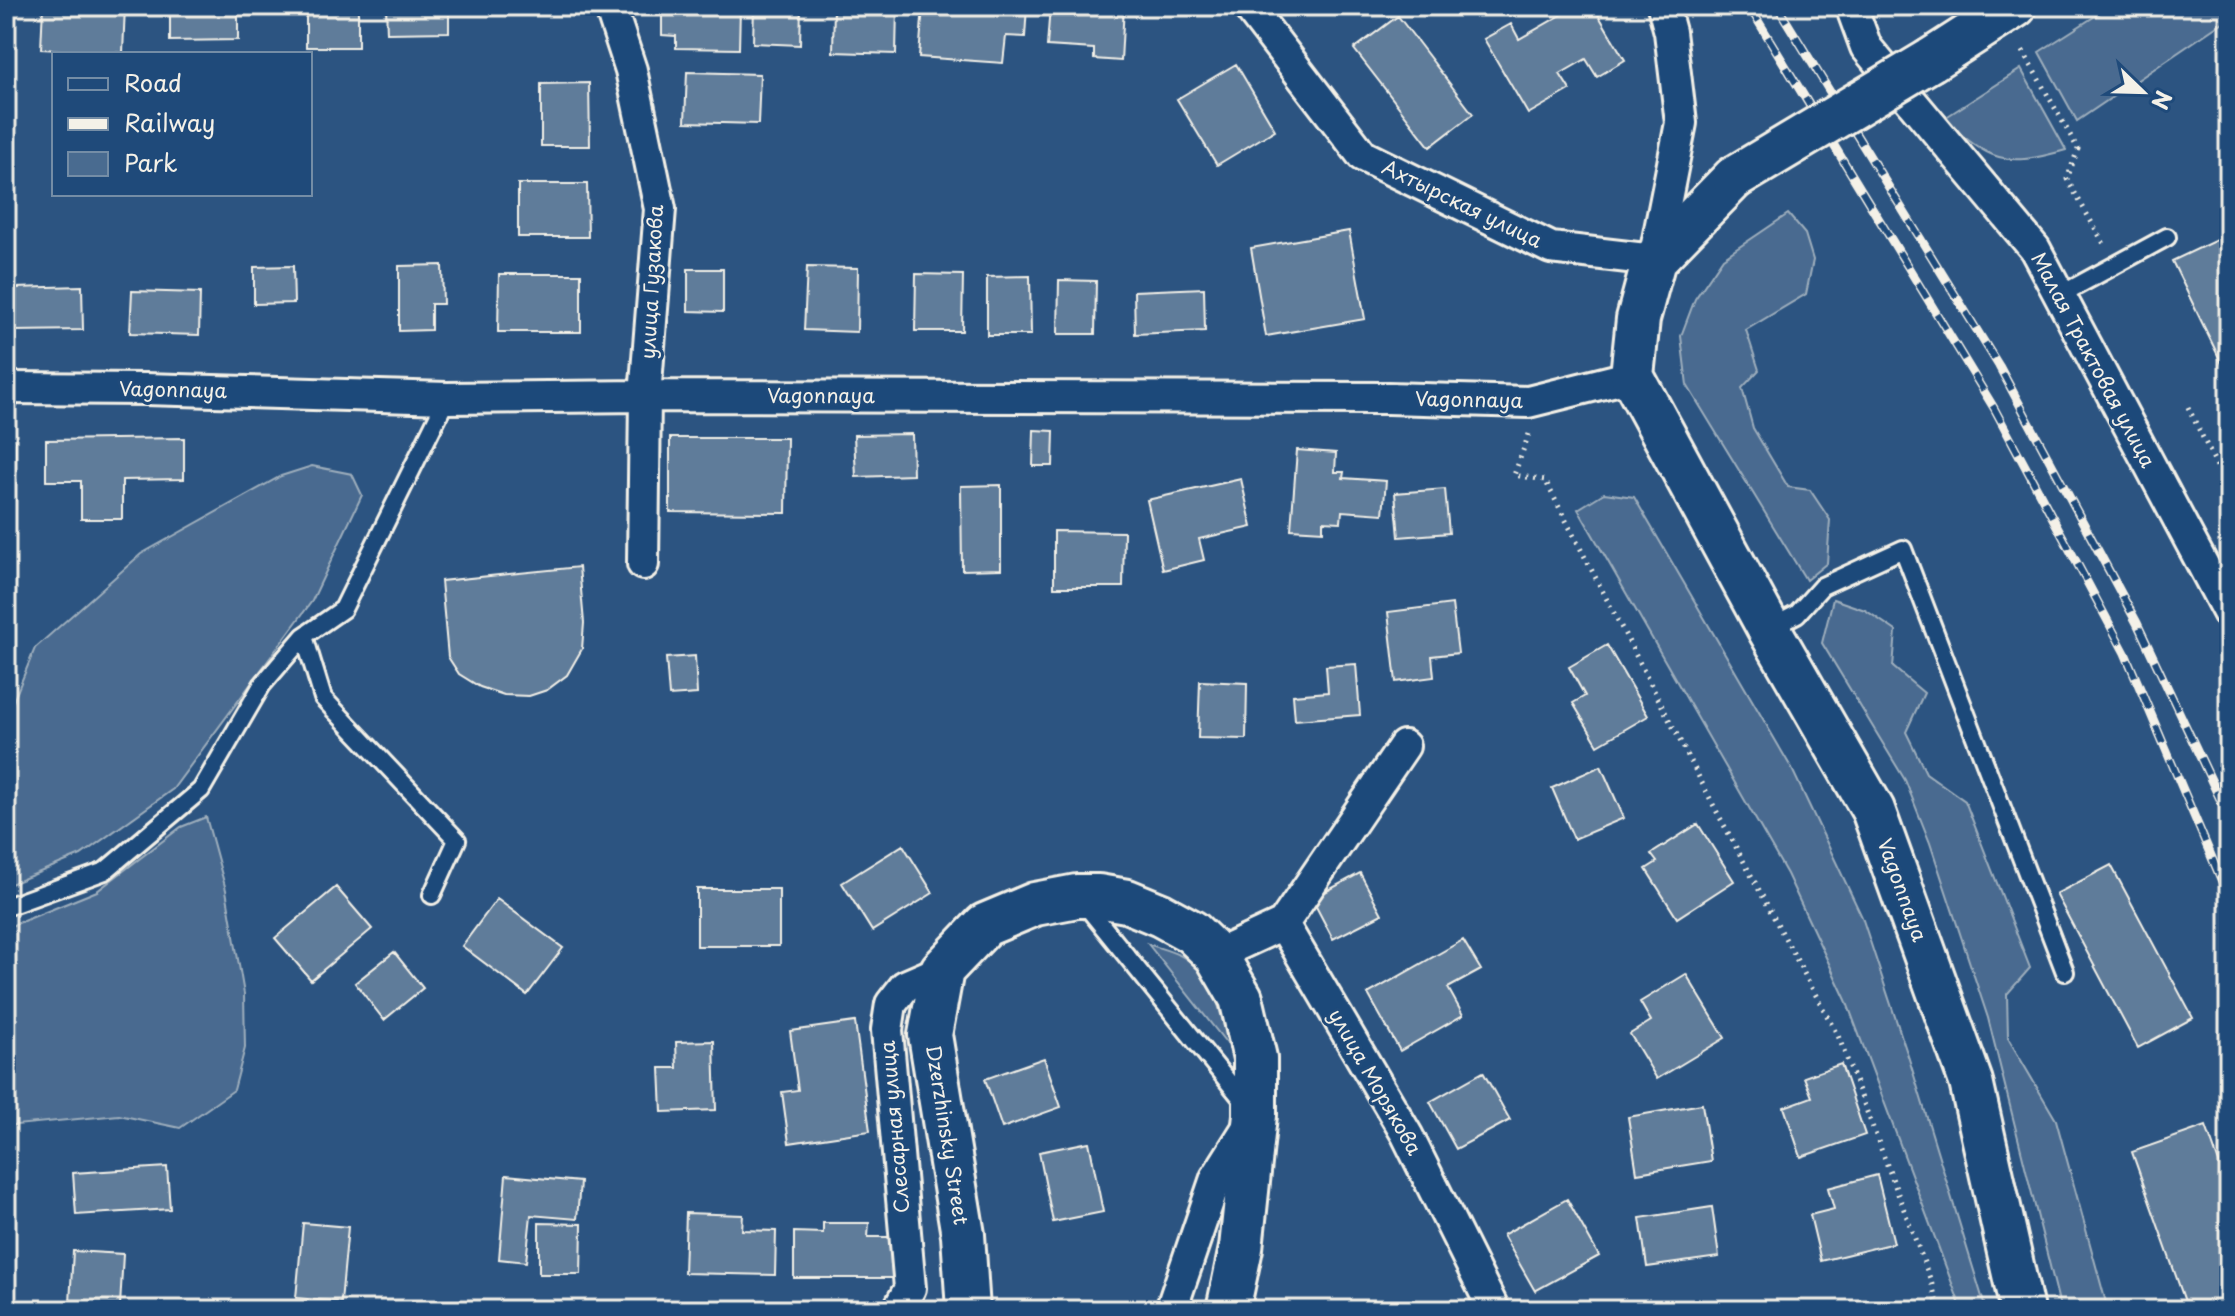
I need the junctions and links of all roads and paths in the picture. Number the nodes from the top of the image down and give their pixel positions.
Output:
1 (610, 6) edge
2 (1248, 6) edge
3 (1663, 6) edge
4 (1851, 6) edge
5 (2015, 6) edge
6 (2023, 51) dead end
7 (2167, 237) dead end
8 (1654, 260) junction
9 (2115, 265) junction
10 (2060, 295) junction
11 (1632, 376) junction
12 (6, 388) edge
13 (645, 396) junction
14 (447, 398) junction
15 (2188, 407) dead end
16 (1529, 436) dead end
17 (2229, 491) edge
18 (643, 564) dead end
19 (2229, 614) edge
20 (1769, 629) junction
21 (304, 636) junction
22 (1404, 746) dead end
23 (432, 895) dead end
24 (1077, 896) junction
25 (6, 907) edge
26 (1283, 924) junction
27 (1216, 955) junction
28 (942, 970) junction
29 (2065, 972) dead end
30 (1255, 1115) junction
31 (898, 1310) edge
32 (968, 1310) edge
33 (1171, 1310) edge
34 (1228, 1310) edge
35 (1494, 1310) edge
36 (1939, 1310) edge
37 (2022, 1310) edge

1 - 13 street, улица Гузакова
2 - 8 street, Ахтырская улица
3 - 8 street
4 - 10 street, Малая Трактовая улица
5 - 8 street, bridge
6 - 9 path
7 - 9 lane
8 - 11 street
9 - 10 lane
10 - 19 street, Малая Трактовая улица
11 - 13 street, Vagonnaya
11 - 20 street, Vagonnaya
12 - 14 street, Vagonnaya
13 - 14 street, Vagonnaya
13 - 18 street, улица Гузакова
14 - 21 lane
15 - 17 path
16 - 36 path
20 - 29 lane
20 - 37 street, Vagonnaya
21 - 23 lane
21 - 25 lane
22 - 26 street
24 - 27 street
24 - 28 street
24 - 30 lane
26 - 27 street
26 - 35 street, улица Морякова
27 - 30 street
28 - 31 street, Слесарная улица
28 - 32 street, Dzerzhinsky Street
30 - 33 street
30 - 34 street

